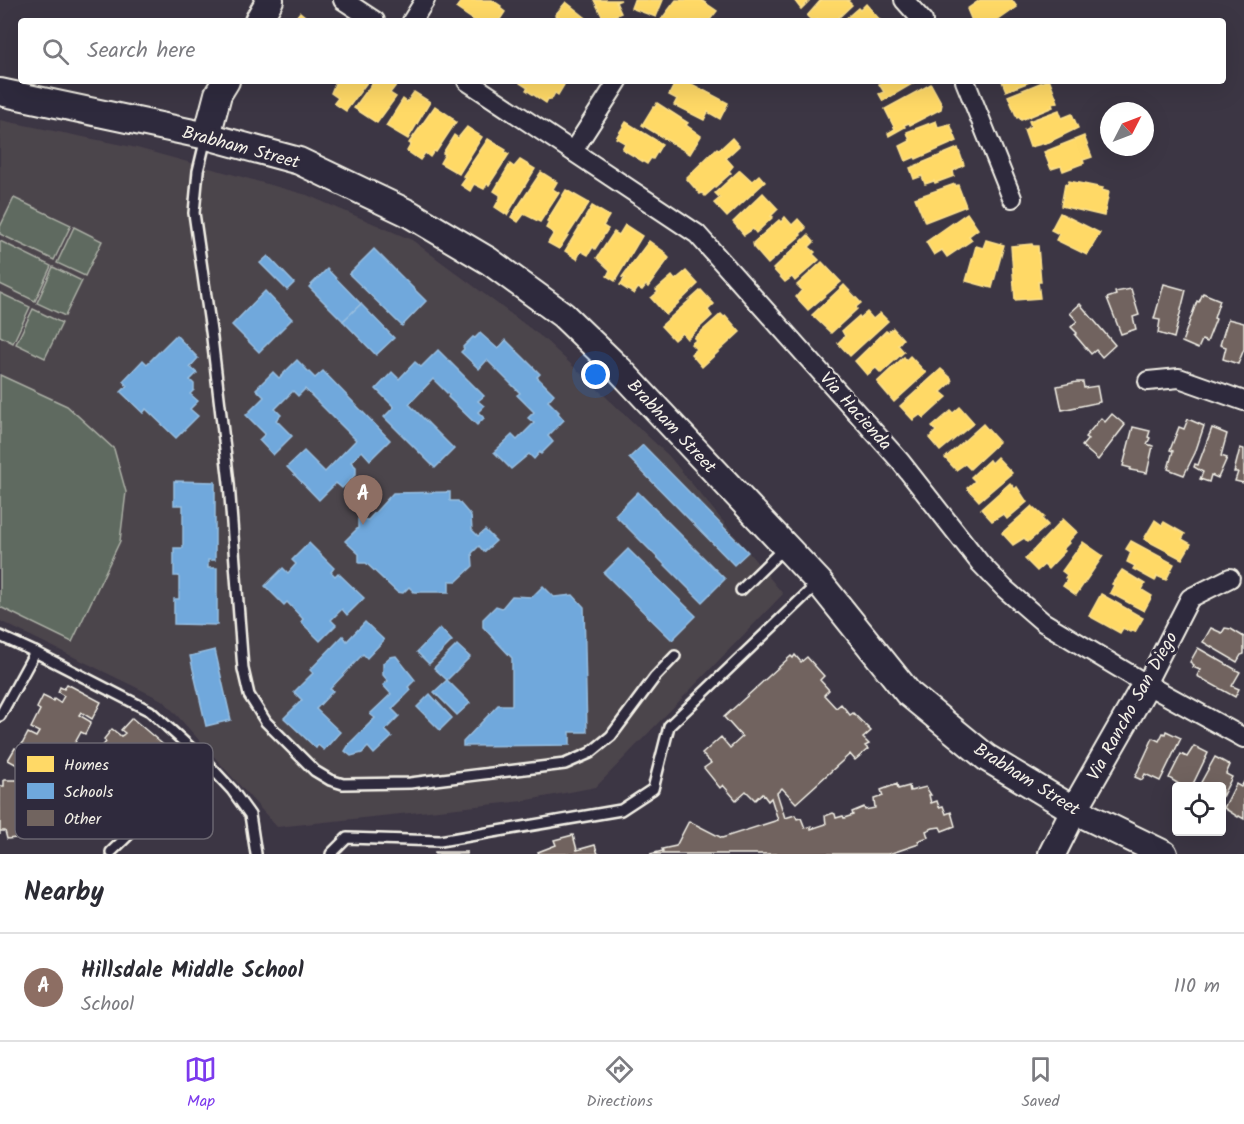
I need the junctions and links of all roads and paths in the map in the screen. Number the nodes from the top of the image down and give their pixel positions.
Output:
1 (270, 0) edge
2 (343, 0) edge
3 (425, 0) edge
4 (904, 0) edge
5 (260, 18) edge
6 (370, 18) edge
7 (414, 18) edge
8 (920, 18) edge
9 (224, 84) edge
10 (472, 84) edge
11 (616, 84) edge
12 (966, 84) edge
13 (0, 92) edge
14 (207, 136) junction
15 (573, 151) junction
16 (1012, 198) dead end
17 (1148, 381) dead end
18 (1244, 401) edge
19 (786, 547) junction
20 (1230, 578) dead end
21 (819, 582) junction
22 (741, 590) dead end
23 (0, 636) edge
24 (35, 652) junction
25 (675, 656) dead end
26 (1146, 684) junction
27 (0, 716) edge
28 (1244, 738) edge
29 (185, 743) edge
30 (213, 770) edge
31 (1074, 810) junction
32 (124, 839) edge
33 (111, 852) dead end
34 (256, 854) edge
35 (331, 854) edge
36 (1052, 854) edge
37 (1164, 854) edge

1 - 5 main road
2 - 6 street
3 - 7 street
4 - 8 street
9 - 14 main road
10 - 15 street, Via Hacienda
11 - 15 street
12 - 16 street
13 - 14 main road, Brabham Street
14 - 19 main road, Brabham Street
14 - 25 lane
15 - 26 street, Via Hacienda
17 - 18 street
19 - 21 main road, Brabham Street
19 - 22 lane
20 - 26 street, Via Rancho San Diego
21 - 31 main road, Brabham Street
21 - 35 lane
23 - 24 lane
24 - 27 lane
24 - 29 lane
26 - 28 street, Via Hacienda
26 - 31 main road, Via Rancho San Diego
30 - 34 lane
31 - 36 main road, Via Rancho San Diego
31 - 37 main road, Brabham Street
32 - 33 lane

